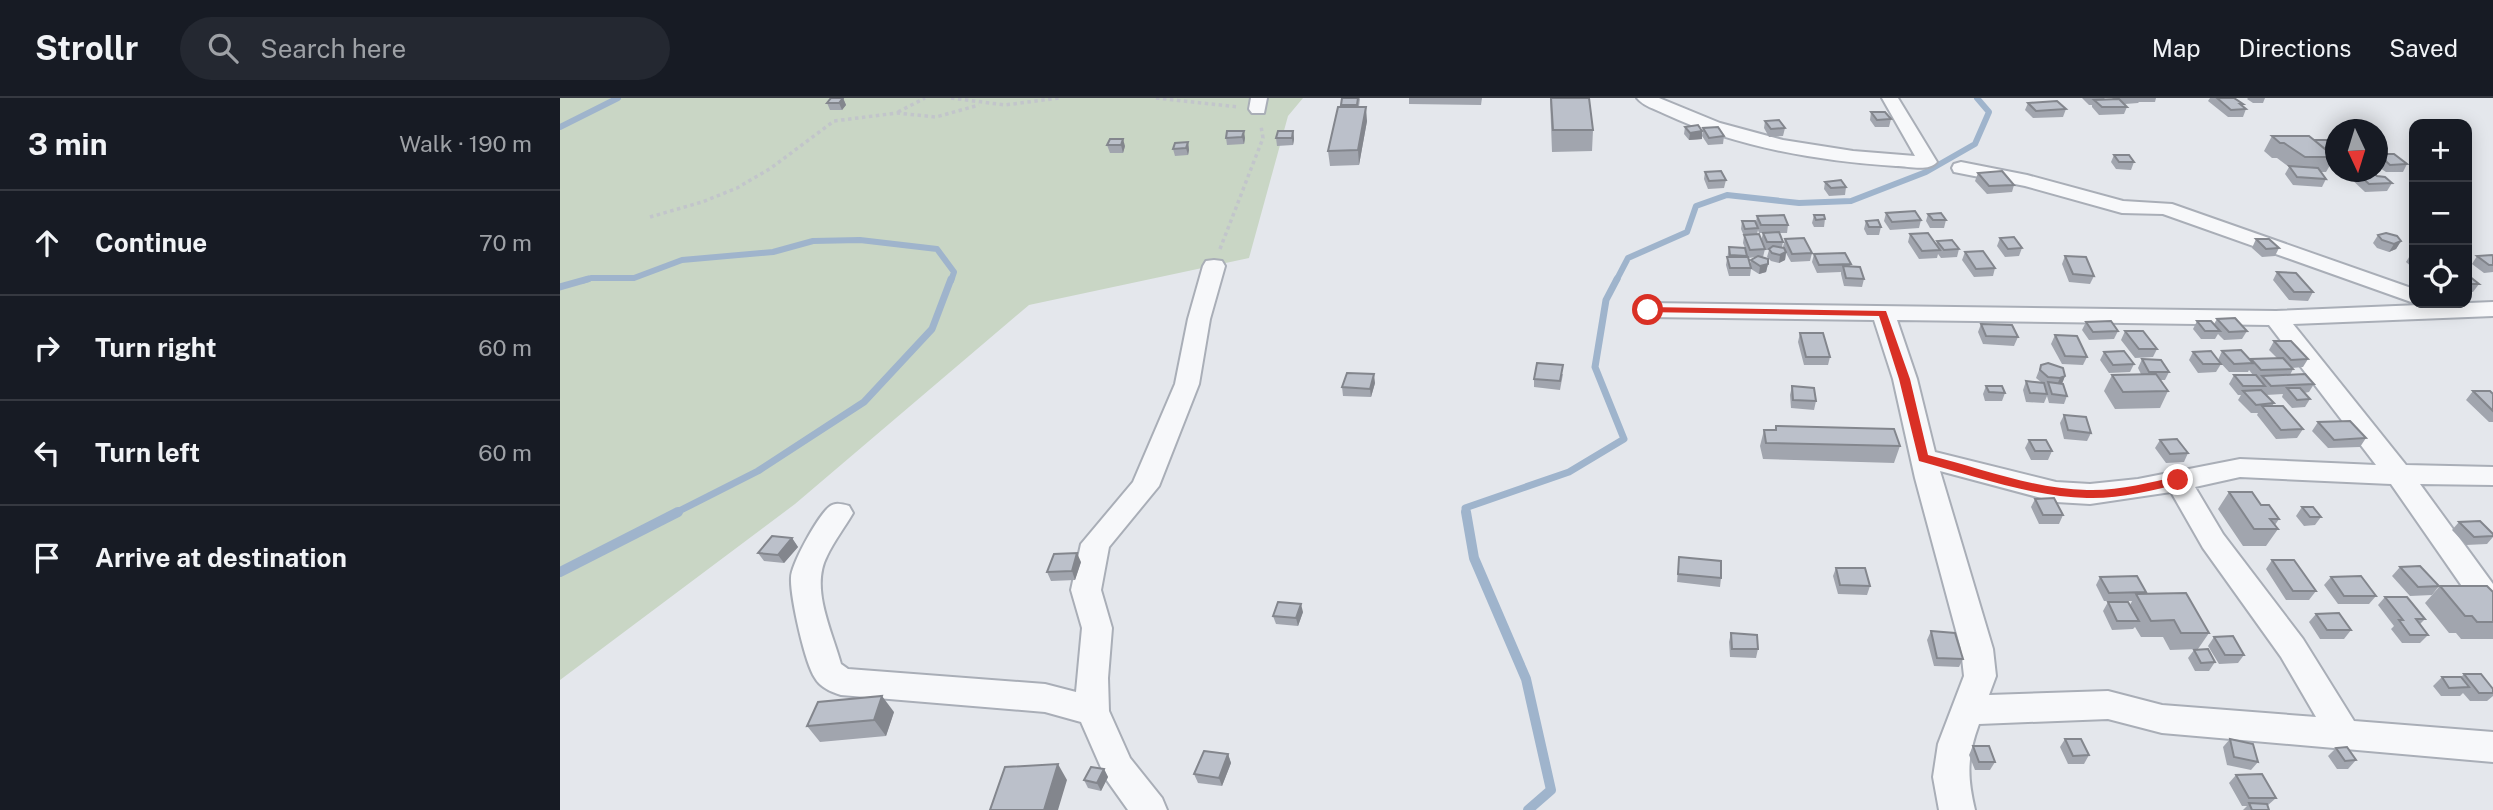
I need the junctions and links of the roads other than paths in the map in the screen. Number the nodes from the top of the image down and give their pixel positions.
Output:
1 (1645, 98) edge
2 (1891, 98) edge
3 (1961, 168) dead end
4 (1214, 266) road end
5 (2409, 294) edge
6 (2450, 308) edge
7 (2493, 309) edge
8 (1648, 310) dead end
9 (2456, 310) junction
10 (1883, 313) junction
11 (2276, 318) junction
12 (1923, 458) junction
13 (2398, 474) junction
14 (2493, 476) edge
15 (2178, 480) junction
16 (839, 513) dead end
17 (2493, 607) edge
18 (1966, 710) junction
19 (1093, 711) junction
20 (2344, 734) junction
21 (2493, 747) edge
22 (1149, 810) edge
23 (1957, 810) edge

1 - 2 street
3 - 5 street
4 - 19 street
6 - 9 street
7 - 9 street
8 - 10 street
9 - 11 street
10 - 11 street
10 - 12 street
11 - 13 street
12 - 15 street
12 - 18 street
13 - 14 street
13 - 15 street
13 - 17 street
15 - 20 street
16 - 19 street
18 - 20 street
18 - 23 street
19 - 22 street
20 - 21 street

